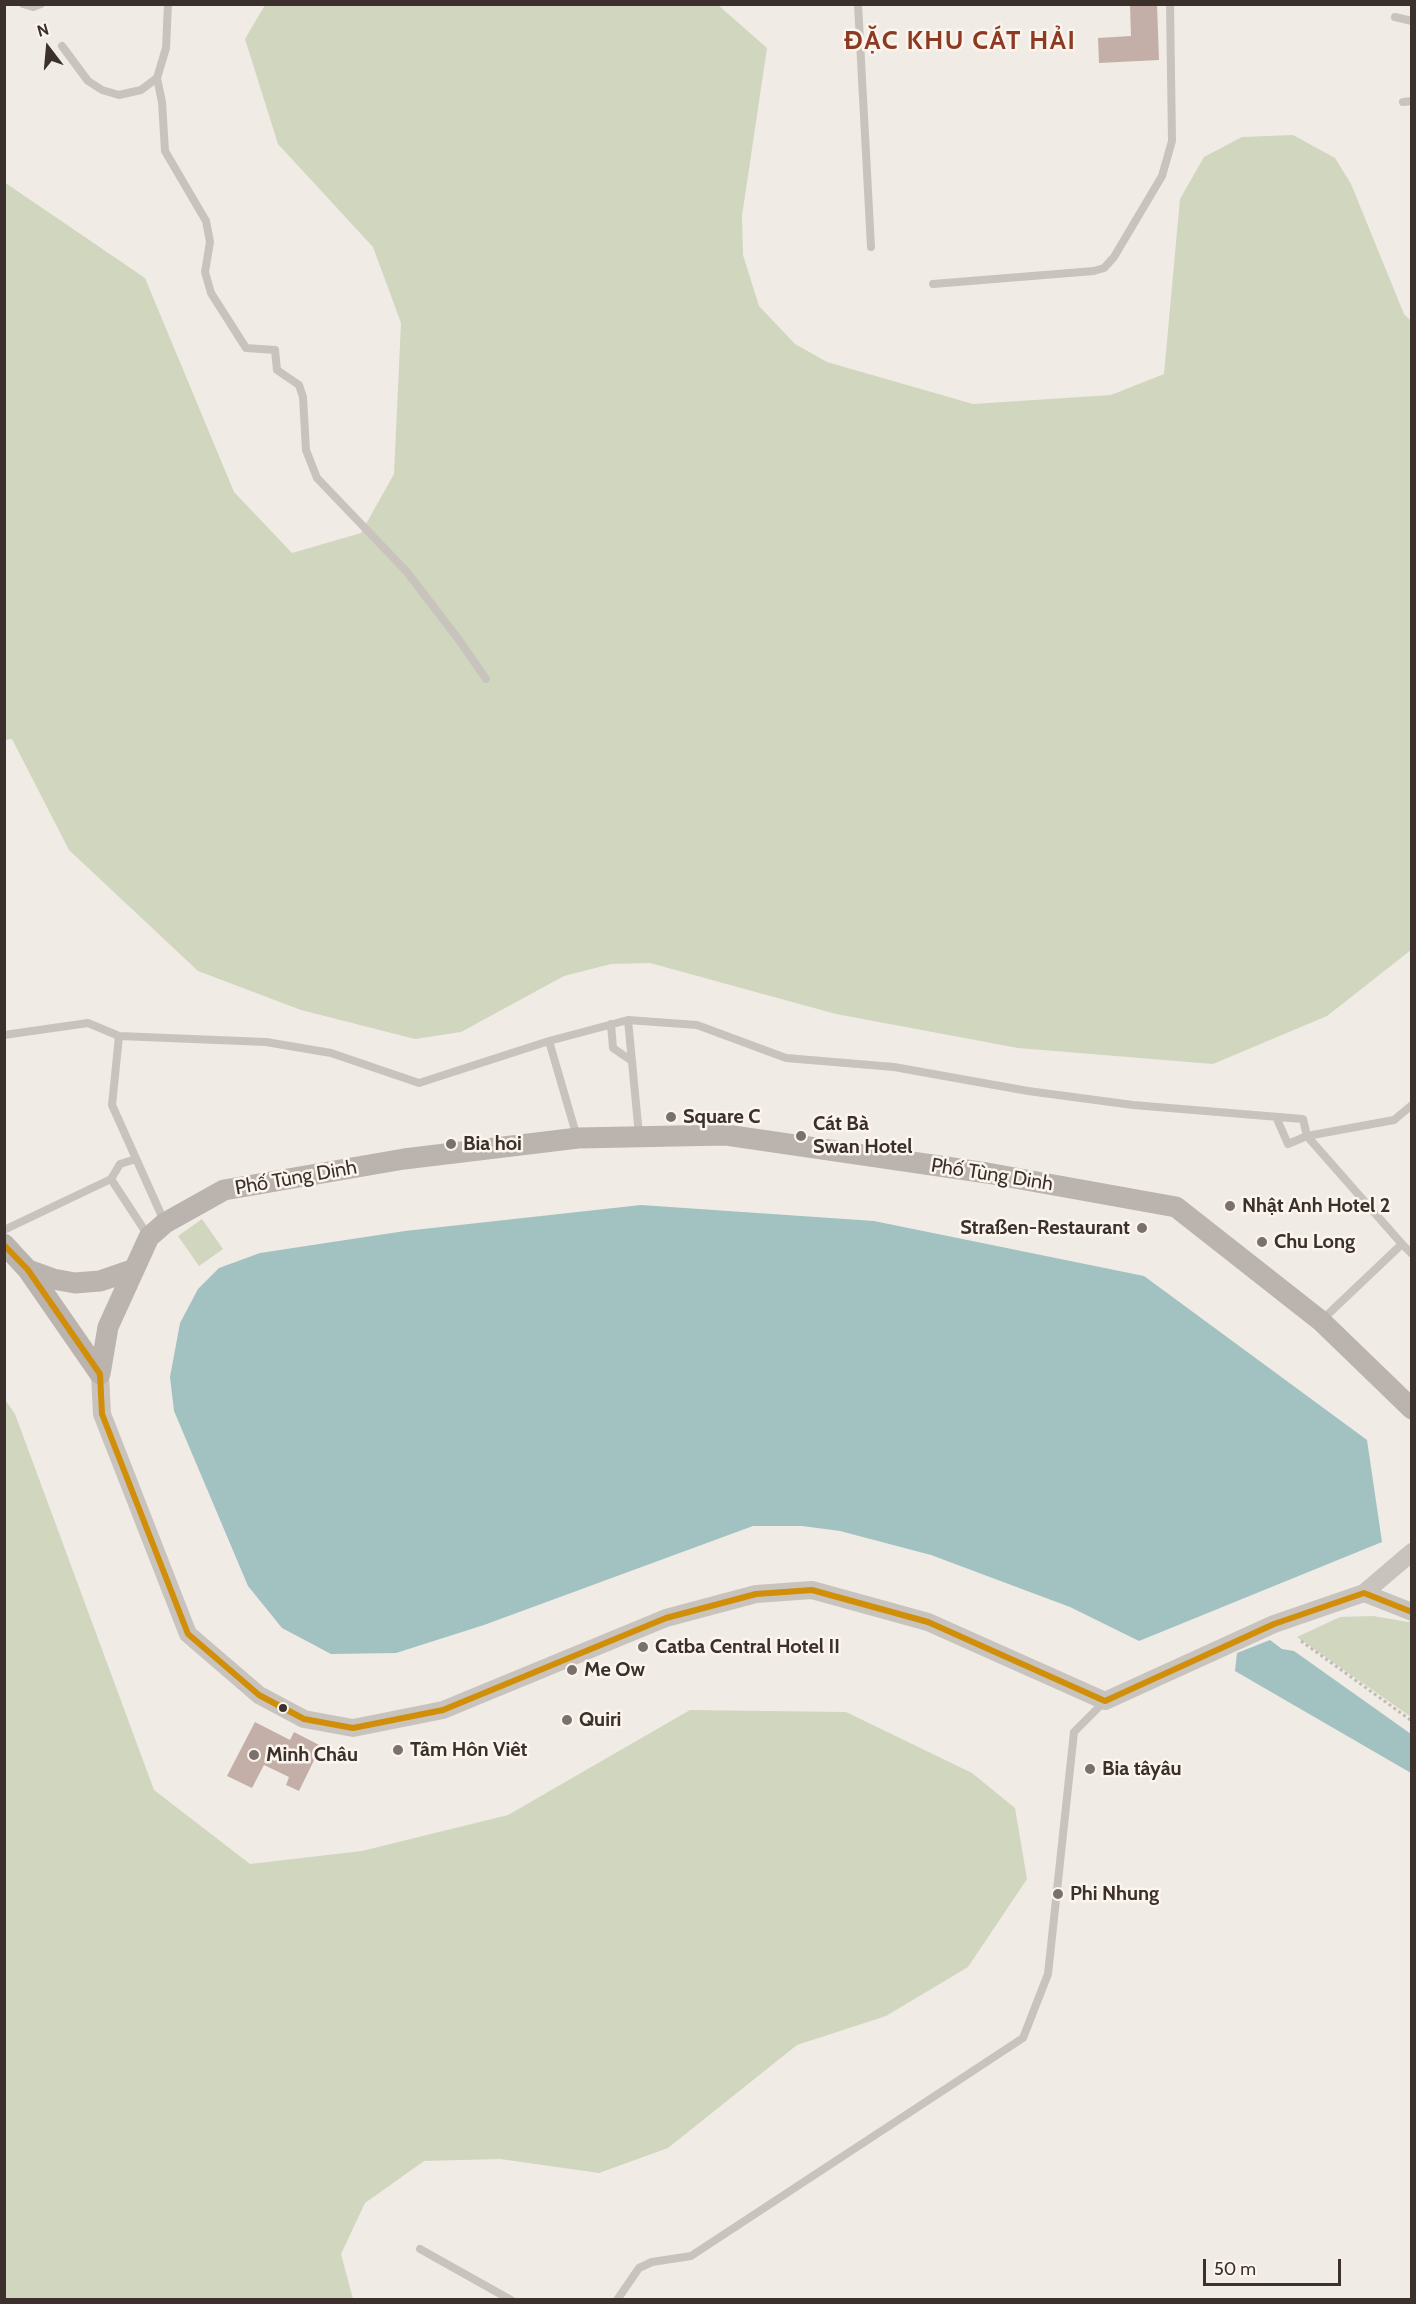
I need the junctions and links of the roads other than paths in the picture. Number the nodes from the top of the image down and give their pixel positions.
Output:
1 (23, 4) edge
2 (41, 4) edge
3 (168, 4) edge
4 (858, 4) edge
5 (1170, 4) edge
6 (1395, 17) dead end
7 (1412, 21) edge
8 (62, 46) dead end
9 (157, 78) junction
10 (871, 247) dead end
11 (933, 284) dead end
12 (486, 679) dead end
13 (628, 1020) junction
14 (611, 1024) junction
15 (4, 1035) edge
16 (119, 1036) junction
17 (549, 1041) junction
18 (632, 1061) junction
19 (1412, 1105) edge
20 (1276, 1117) junction
21 (639, 1136) junction
22 (1307, 1136) junction
23 (578, 1138) junction
24 (136, 1158) junction
25 (111, 1179) junction
26 (165, 1223) junction
27 (4, 1230) edge
28 (149, 1237) junction
29 (4, 1244) edge
30 (1402, 1244) junction
31 (1412, 1254) edge
32 (28, 1270) junction
33 (132, 1270) junction
34 (1321, 1321) junction
35 (100, 1374) junction
36 (1412, 1409) edge
37 (1412, 1552) edge
38 (1364, 1593) junction
39 (1412, 1612) edge
40 (1105, 1701) junction
41 (420, 2249) dead end
42 (511, 2300) edge
43 (617, 2300) edge

1 - 2 lane
3 - 9 lane
4 - 10 lane
5 - 11 lane
6 - 7 lane
8 - 9 lane
9 - 12 lane
13 - 14 lane
13 - 18 lane
13 - 20 lane
14 - 17 lane
14 - 18 lane
15 - 16 lane
16 - 17 lane
16 - 24 lane
17 - 23 lane
18 - 21 lane
19 - 22 lane
20 - 22 lane
20 - 22 lane
21 - 23 main road, Phố Tùng Dinh
21 - 34 main road, Phố Tùng Dinh
22 - 30 lane
23 - 26 main road, Phố Tùng Dinh
24 - 25 lane
24 - 26 lane
25 - 27 lane
25 - 28 lane
26 - 28 main road, Phố Tùng Dinh
28 - 33 main road, Phố Tùng Dinh
29 - 32 main road
30 - 31 lane
30 - 34 lane
32 - 33 main road
32 - 35 main road
33 - 35 main road, Phố Tùng Dinh
34 - 36 main road, Phố Tùng Dinh
35 - 40 street, Phố Tùng Dinh
37 - 38 street
38 - 39 street
38 - 40 street
40 - 43 lane
41 - 42 lane

